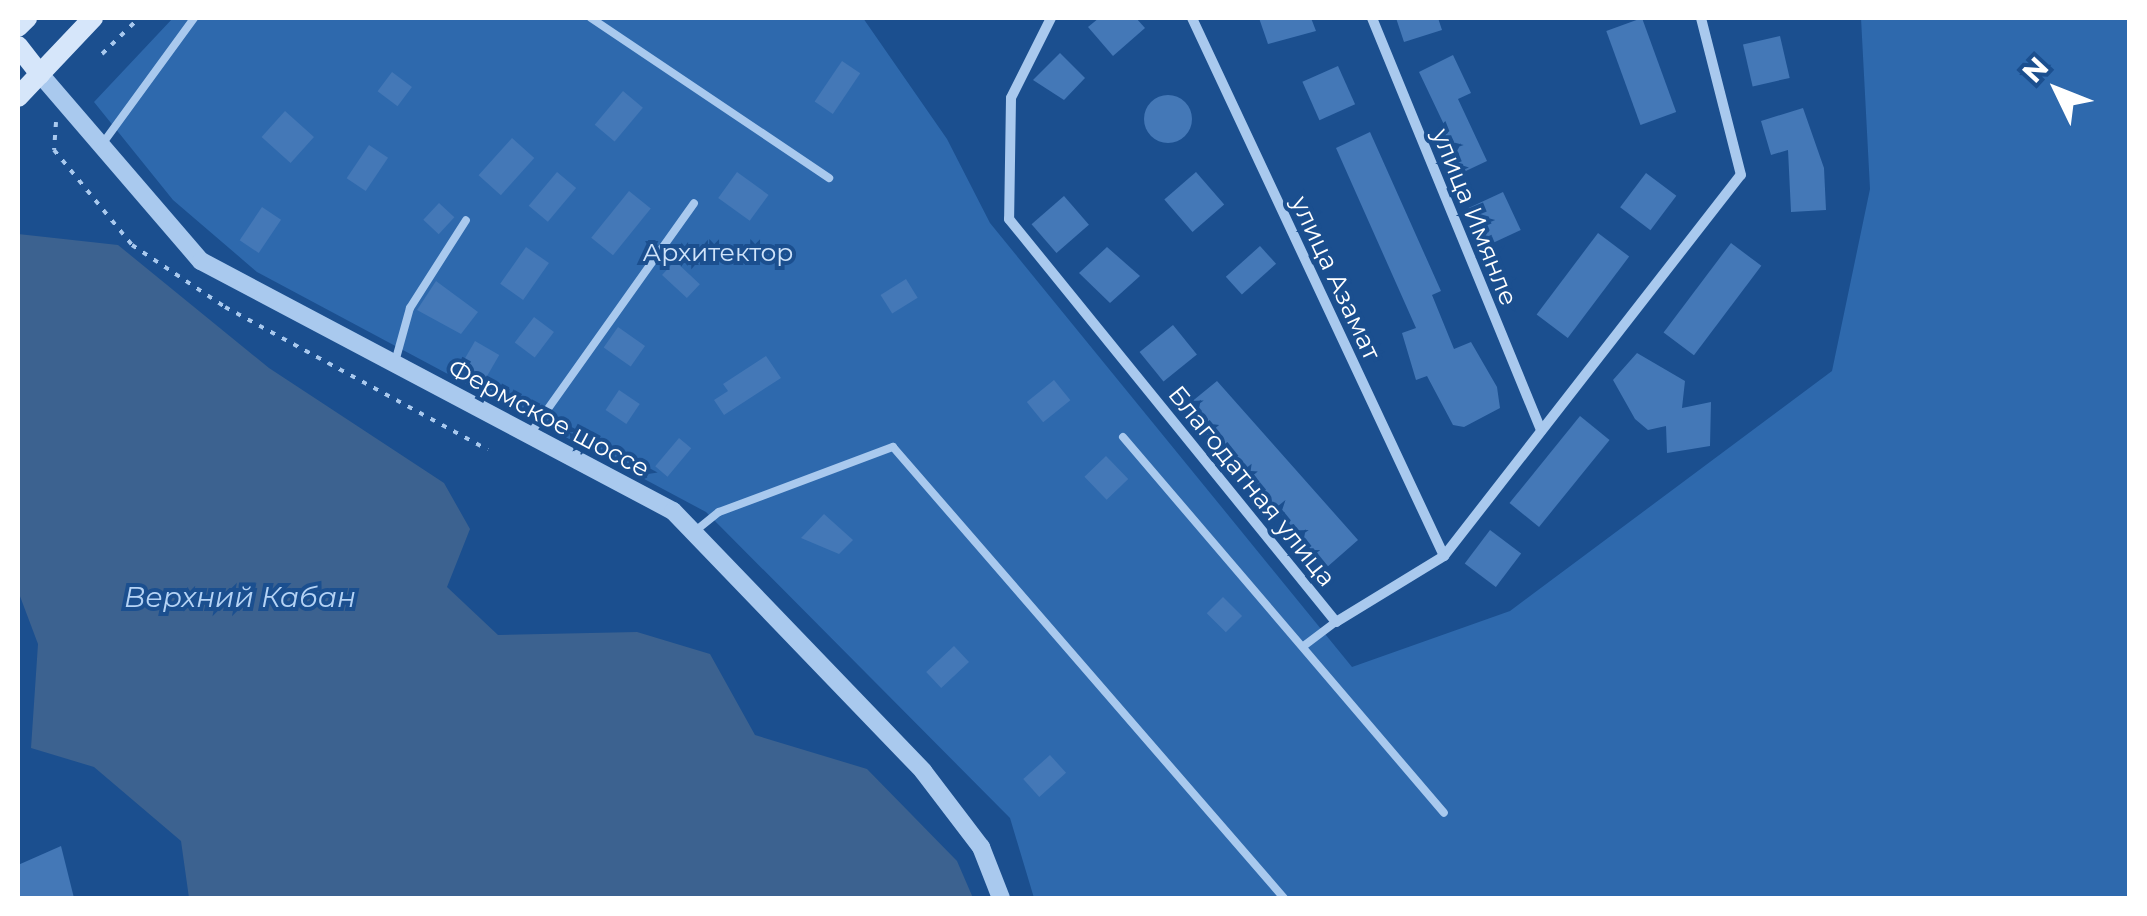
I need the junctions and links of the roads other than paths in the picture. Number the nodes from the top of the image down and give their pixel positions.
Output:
1 (27, 18) edge
2 (93, 18) edge
3 (194, 18) edge
4 (591, 18) edge
5 (1051, 18) edge
6 (1192, 18) edge
7 (1372, 18) edge
8 (1701, 18) edge
9 (18, 27) edge
10 (18, 46) edge
11 (40, 74) junction
12 (18, 97) edge
13 (102, 145) junction
14 (829, 178) dead end
15 (694, 203) dead end
16 (466, 220) dead end
17 (394, 366) junction
18 (1541, 431) junction
19 (530, 434) junction
20 (1122, 437) dead end
21 (694, 532) junction
22 (1444, 556) junction
23 (1336, 622) junction
24 (1305, 645) junction
25 (1444, 813) dead end
26 (1001, 898) edge
27 (1284, 898) edge

1 - 9 main road
2 - 11 main road
3 - 13 lane
4 - 14 lane
5 - 23 street, Благодатная улица
6 - 22 street, улица Азамат
7 - 18 street, улица Имянле
8 - 18 street, Благодатная улица
10 - 11 main road, Фермское шоссе
11 - 12 main road
11 - 13 street, Фермское шоссе
13 - 17 street, Фермское шоссе
15 - 19 lane
16 - 17 lane
17 - 19 street, Фермское шоссе
18 - 22 street, Благодатная улица
19 - 21 street, Фермское шоссе
20 - 24 lane
21 - 26 street, Фермское шоссе
21 - 27 lane
22 - 23 street, Благодатная улица
23 - 24 lane
24 - 25 lane

